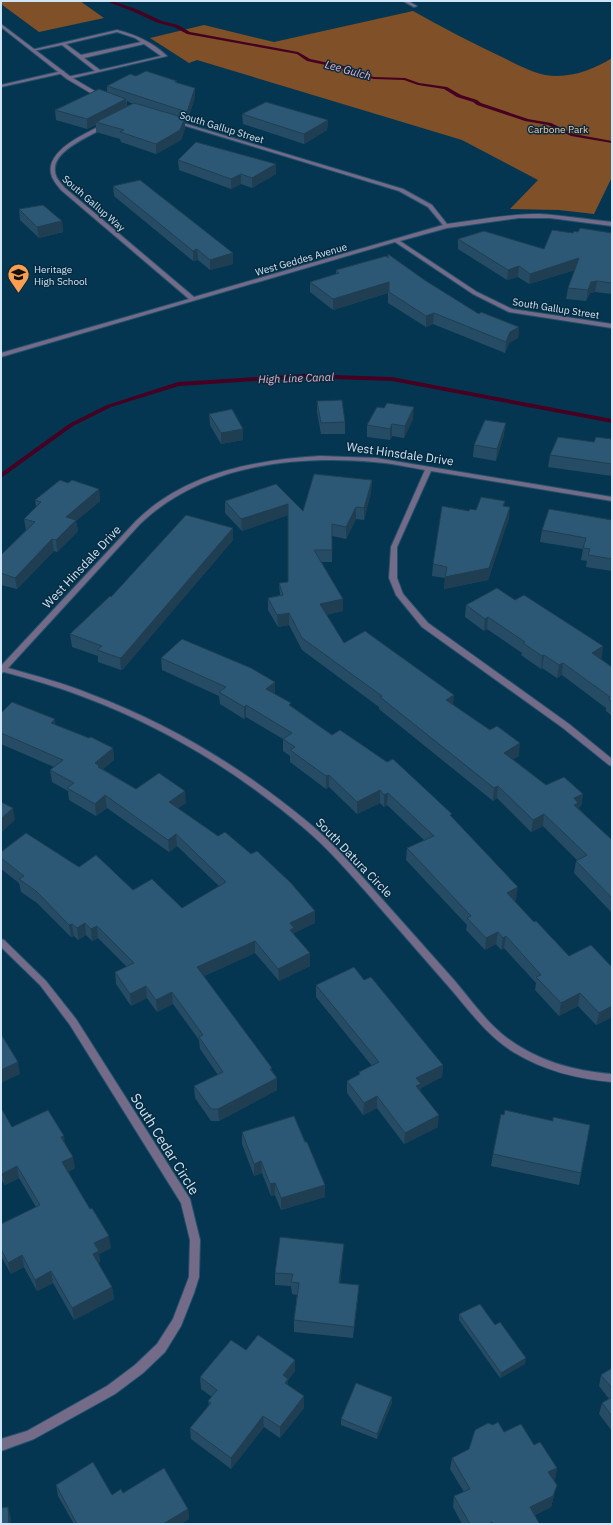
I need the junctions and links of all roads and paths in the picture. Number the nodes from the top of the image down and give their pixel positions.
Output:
1 (405, 1) edge
2 (415, 6) dead end
3 (1, 26) edge
4 (146, 42) junction
5 (62, 44) junction
6 (33, 50) junction
7 (80, 57) junction
8 (99, 71) junction
9 (62, 72) junction
10 (69, 78) junction
11 (1, 86) edge
12 (104, 98) edge
13 (165, 119) edge
14 (115, 120) edge
15 (612, 224) edge
16 (446, 226) junction
17 (397, 241) junction
18 (192, 299) junction
19 (612, 326) edge
20 (1, 355) edge
21 (429, 469) junction
22 (612, 499) edge
23 (2, 670) edge
24 (612, 763) edge
25 (1, 942) edge
26 (612, 1078) edge
27 (1, 1445) edge

1 - 2 street
3 - 6 street
4 - 5 street
4 - 7 street
4 - 8 street
5 - 6 street
5 - 7 street
6 - 9 street
7 - 8 street
8 - 10 street
9 - 10 street
9 - 11 street
10 - 12 street
13 - 16 street, South Gallup Street
14 - 18 street, South Gallup Way
15 - 16 street, West Geddes Avenue
16 - 17 street, West Geddes Avenue
17 - 18 street, West Geddes Avenue
17 - 19 street, South Gallup Street
18 - 20 street, West Geddes Avenue
21 - 22 street, West Hinsdale Drive
21 - 23 street, West Hinsdale Drive
21 - 24 street
23 - 26 street, South Datura Circle
25 - 27 street, South Cedar Circle

